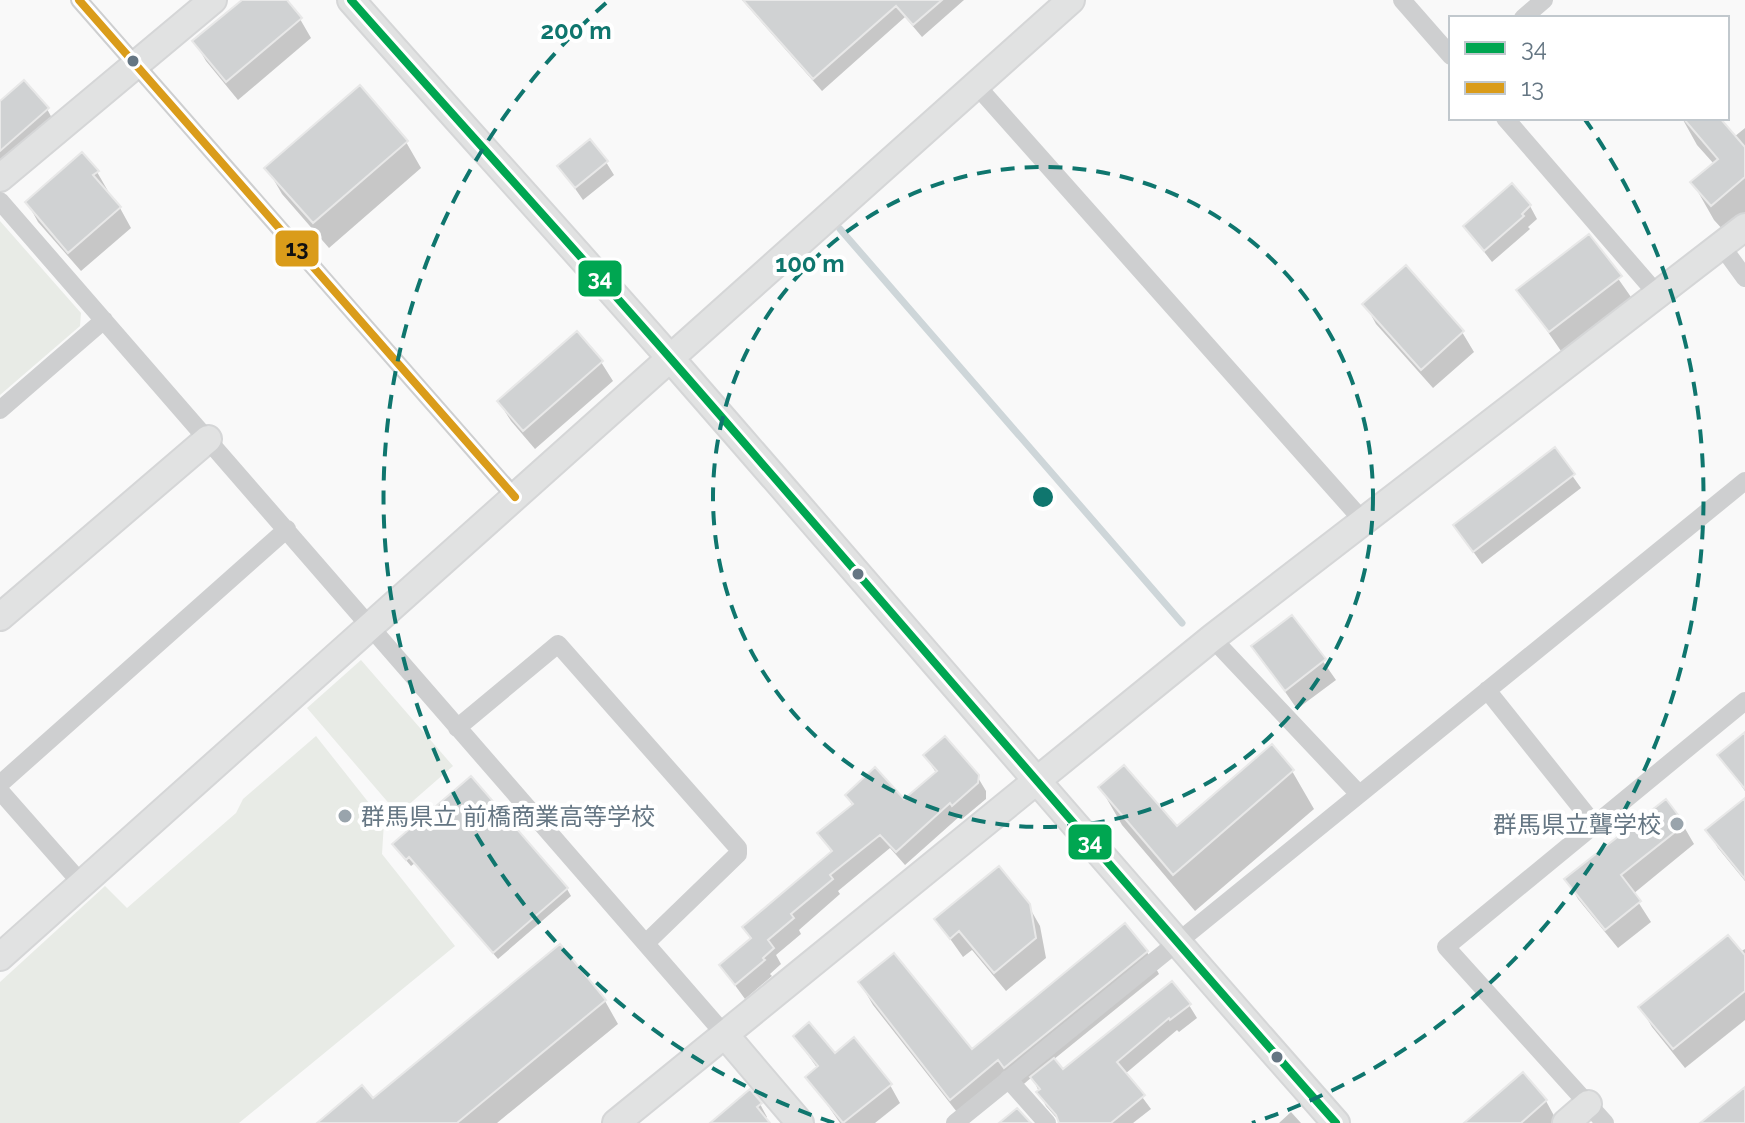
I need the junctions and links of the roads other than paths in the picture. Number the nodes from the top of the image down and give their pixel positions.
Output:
1 (79, 0) edge
2 (213, 0) edge
3 (351, 0) edge
4 (1071, 0) edge
5 (1402, 0) edge
6 (1544, 0) edge
7 (1525, 16) edge
8 (1449, 54) edge
9 (136, 64) junction
10 (976, 85) junction
11 (1507, 120) edge
12 (0, 178) edge
13 (0, 201) edge
14 (1745, 227) edge
15 (1721, 245) junction
16 (1745, 278) edge
17 (1657, 294) junction
18 (104, 320) junction
19 (670, 358) junction
20 (0, 410) edge
21 (208, 439) junction
22 (1745, 481) edge
23 (515, 497) junction
24 (1364, 522) junction
25 (287, 529) junction
26 (0, 617) edge
27 (370, 626) junction
28 (1212, 638) junction
29 (1487, 690) junction
30 (1745, 701) edge
31 (457, 728) junction
32 (1039, 781) junction
33 (0, 784) edge
34 (0, 791) edge
35 (1359, 794) junction
36 (1594, 824) junction
37 (82, 884) junction
38 (647, 942) junction
39 (1176, 943) junction
40 (0, 957) edge
41 (726, 1036) junction
42 (1008, 1079) junction
43 (1596, 1114) edge
44 (616, 1123) edge
45 (800, 1123) edge
46 (955, 1123) edge
47 (1047, 1123) edge
48 (1336, 1123) edge
49 (1566, 1123) edge

1 - 9 street
2 - 9 street
3 - 19 street
4 - 10 street
5 - 8 street
6 - 7 street
9 - 12 street
9 - 23 street
10 - 19 street
10 - 24 street
11 - 17 street
13 - 18 street
14 - 15 street
15 - 16 street
15 - 17 street
17 - 24 street
18 - 20 street
18 - 21 street
19 - 23 street
19 - 32 street
21 - 25 street
21 - 26 street
22 - 29 street
23 - 27 street
24 - 28 street
25 - 27 street
25 - 33 street
27 - 31 street
27 - 37 street
28 - 32 street
28 - 35 street
29 - 35 street
29 - 36 street
30 - 36 street
31 - 38 street
31 - 38 street
32 - 39 street
32 - 41 street
34 - 37 street
35 - 39 street
36 - 43 street
37 - 40 street
38 - 41 street
39 - 42 street
39 - 48 street
41 - 44 street
41 - 45 street
42 - 46 street
42 - 47 street
43 - 49 street

